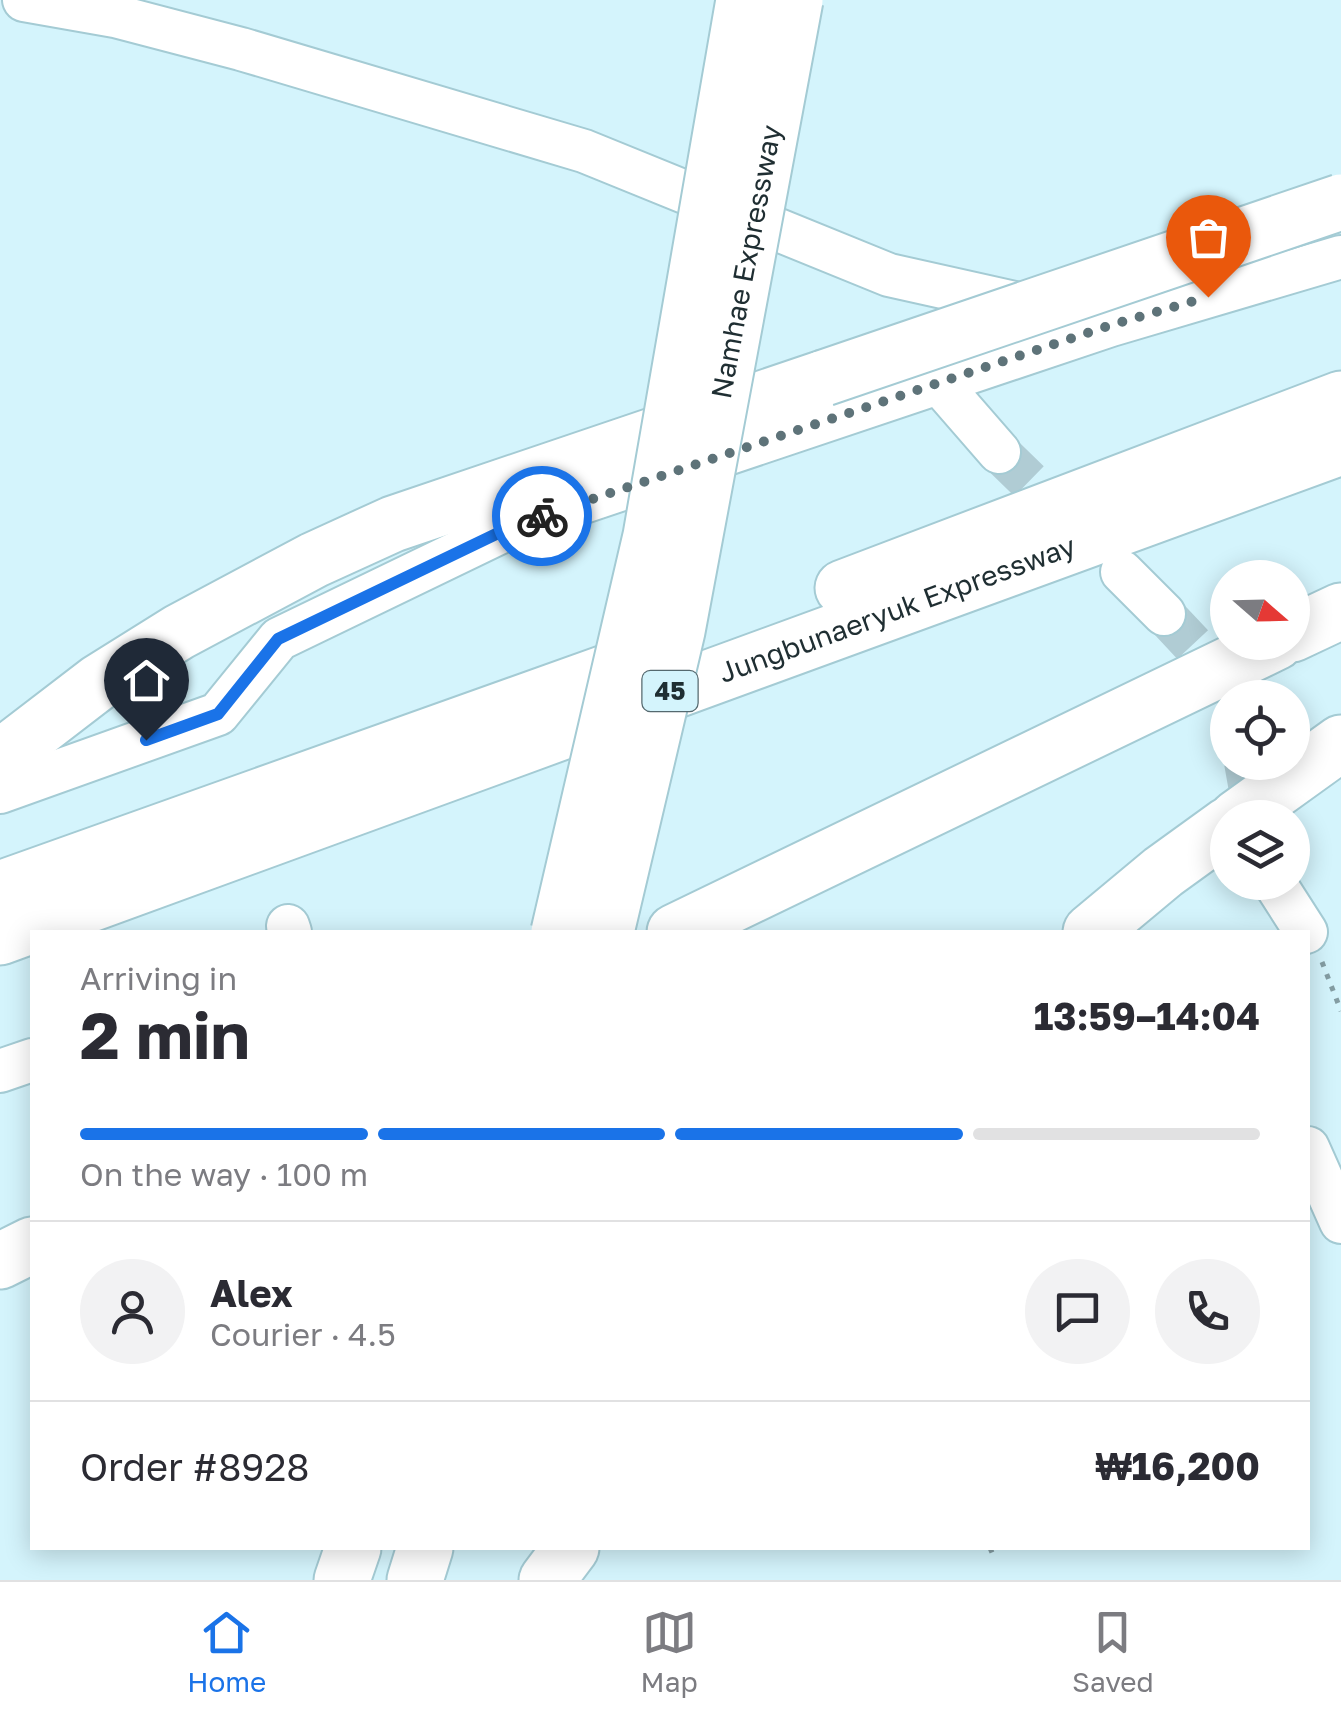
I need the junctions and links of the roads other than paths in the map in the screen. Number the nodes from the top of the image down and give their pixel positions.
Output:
1 (24, 0) edge
2 (744, 0) edge
3 (796, 0) edge
4 (1341, 202) edge
5 (1341, 257) edge
6 (1111, 325) junction
7 (939, 383) junction
8 (1341, 399) edge
9 (1341, 447) edge
10 (999, 452) tunnel mouth
11 (1122, 572) dead end
12 (1341, 610) edge
13 (1164, 614) tunnel mouth
14 (1310, 625) edge
15 (1239, 660) edge
16 (1341, 743) edge
17 (0, 758) edge
18 (0, 792) edge
19 (1262, 800) edge
20 (1210, 838) edge
21 (0, 888) edge
22 (1284, 900) edge
23 (559, 930) edge
24 (606, 930) edge
25 (679, 930) edge
26 (1093, 930) edge
27 (1301, 930) edge
28 (0, 937) edge
29 (30, 1061) edge
30 (0, 1071) edge
31 (1310, 1152) edge
32 (1341, 1222) edge
33 (30, 1246) edge
34 (0, 1261) edge
35 (353, 1550) edge
36 (378, 1550) edge
37 (425, 1550) edge
38 (570, 1550) edge
39 (342, 1580) edge
40 (368, 1580) edge
41 (415, 1580) edge
42 (547, 1580) edge

1 - 6 street
2 - 23 highway, Namhae Expressway, bridge
3 - 24 highway, Namhae Expressway, bridge
4 - 17 highway, bridge
5 - 6 street
6 - 7 street
7 - 10 street
7 - 18 street
8 - 21 highway, Jungbunaeryuk Expressway / 45
9 - 28 highway, Jungbunaeryuk Expressway / 45
11 - 13 street
12 - 14 highway
15 - 25 highway
16 - 19 highway
20 - 26 highway
22 - 27 street
29 - 30 street
31 - 32 street
33 - 34 highway
35 - 39 highway
36 - 40 highway
37 - 41 highway
38 - 42 highway

